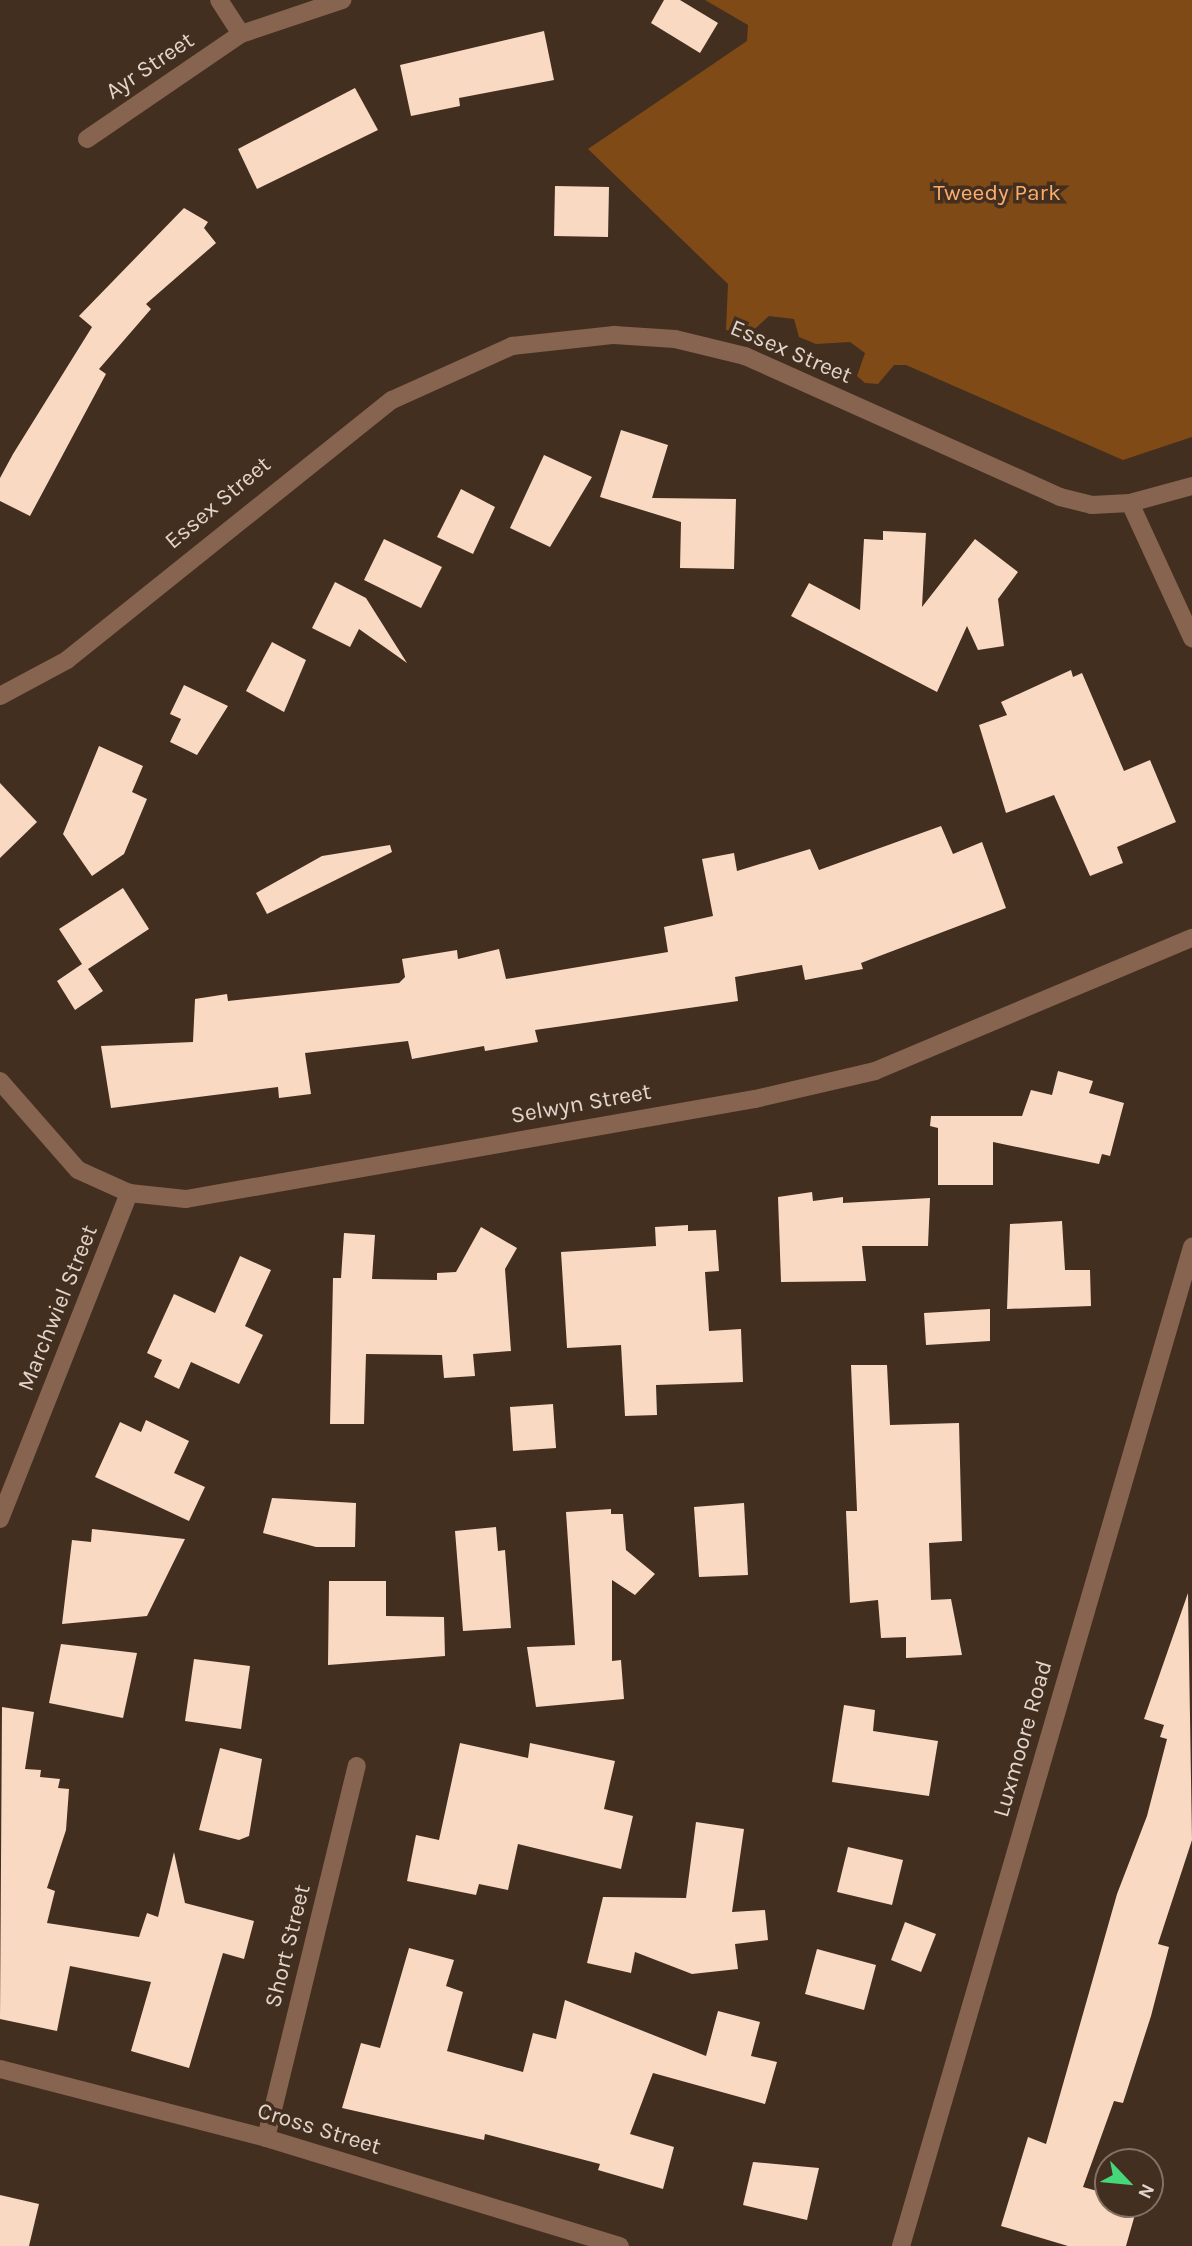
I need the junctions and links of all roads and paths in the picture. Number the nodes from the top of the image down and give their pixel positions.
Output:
1 (219, 0) edge
2 (342, 0) edge
3 (241, 34) junction
4 (87, 139) dead end
5 (1192, 486) edge
6 (1130, 503) junction
7 (1192, 638) edge
8 (0, 696) edge
9 (1192, 938) edge
10 (0, 1081) edge
11 (130, 1193) junction
12 (1192, 1247) edge
13 (0, 1518) edge
14 (357, 1766) dead end
15 (0, 2069) edge
16 (266, 2138) junction
17 (620, 2246) edge
18 (901, 2246) edge

1 - 3 street
2 - 3 street, Ayr Street
3 - 4 street, Ayr Street
5 - 6 street, Essex Street
6 - 7 street
6 - 8 street, Essex Street
9 - 11 street, Selwyn Street
10 - 11 street, Selwyn Street
11 - 13 street, Marchwiel Street
12 - 18 street, Luxmoore Road
14 - 16 street, Short Street
15 - 16 street, Cross Street
16 - 17 street, Cross Street

